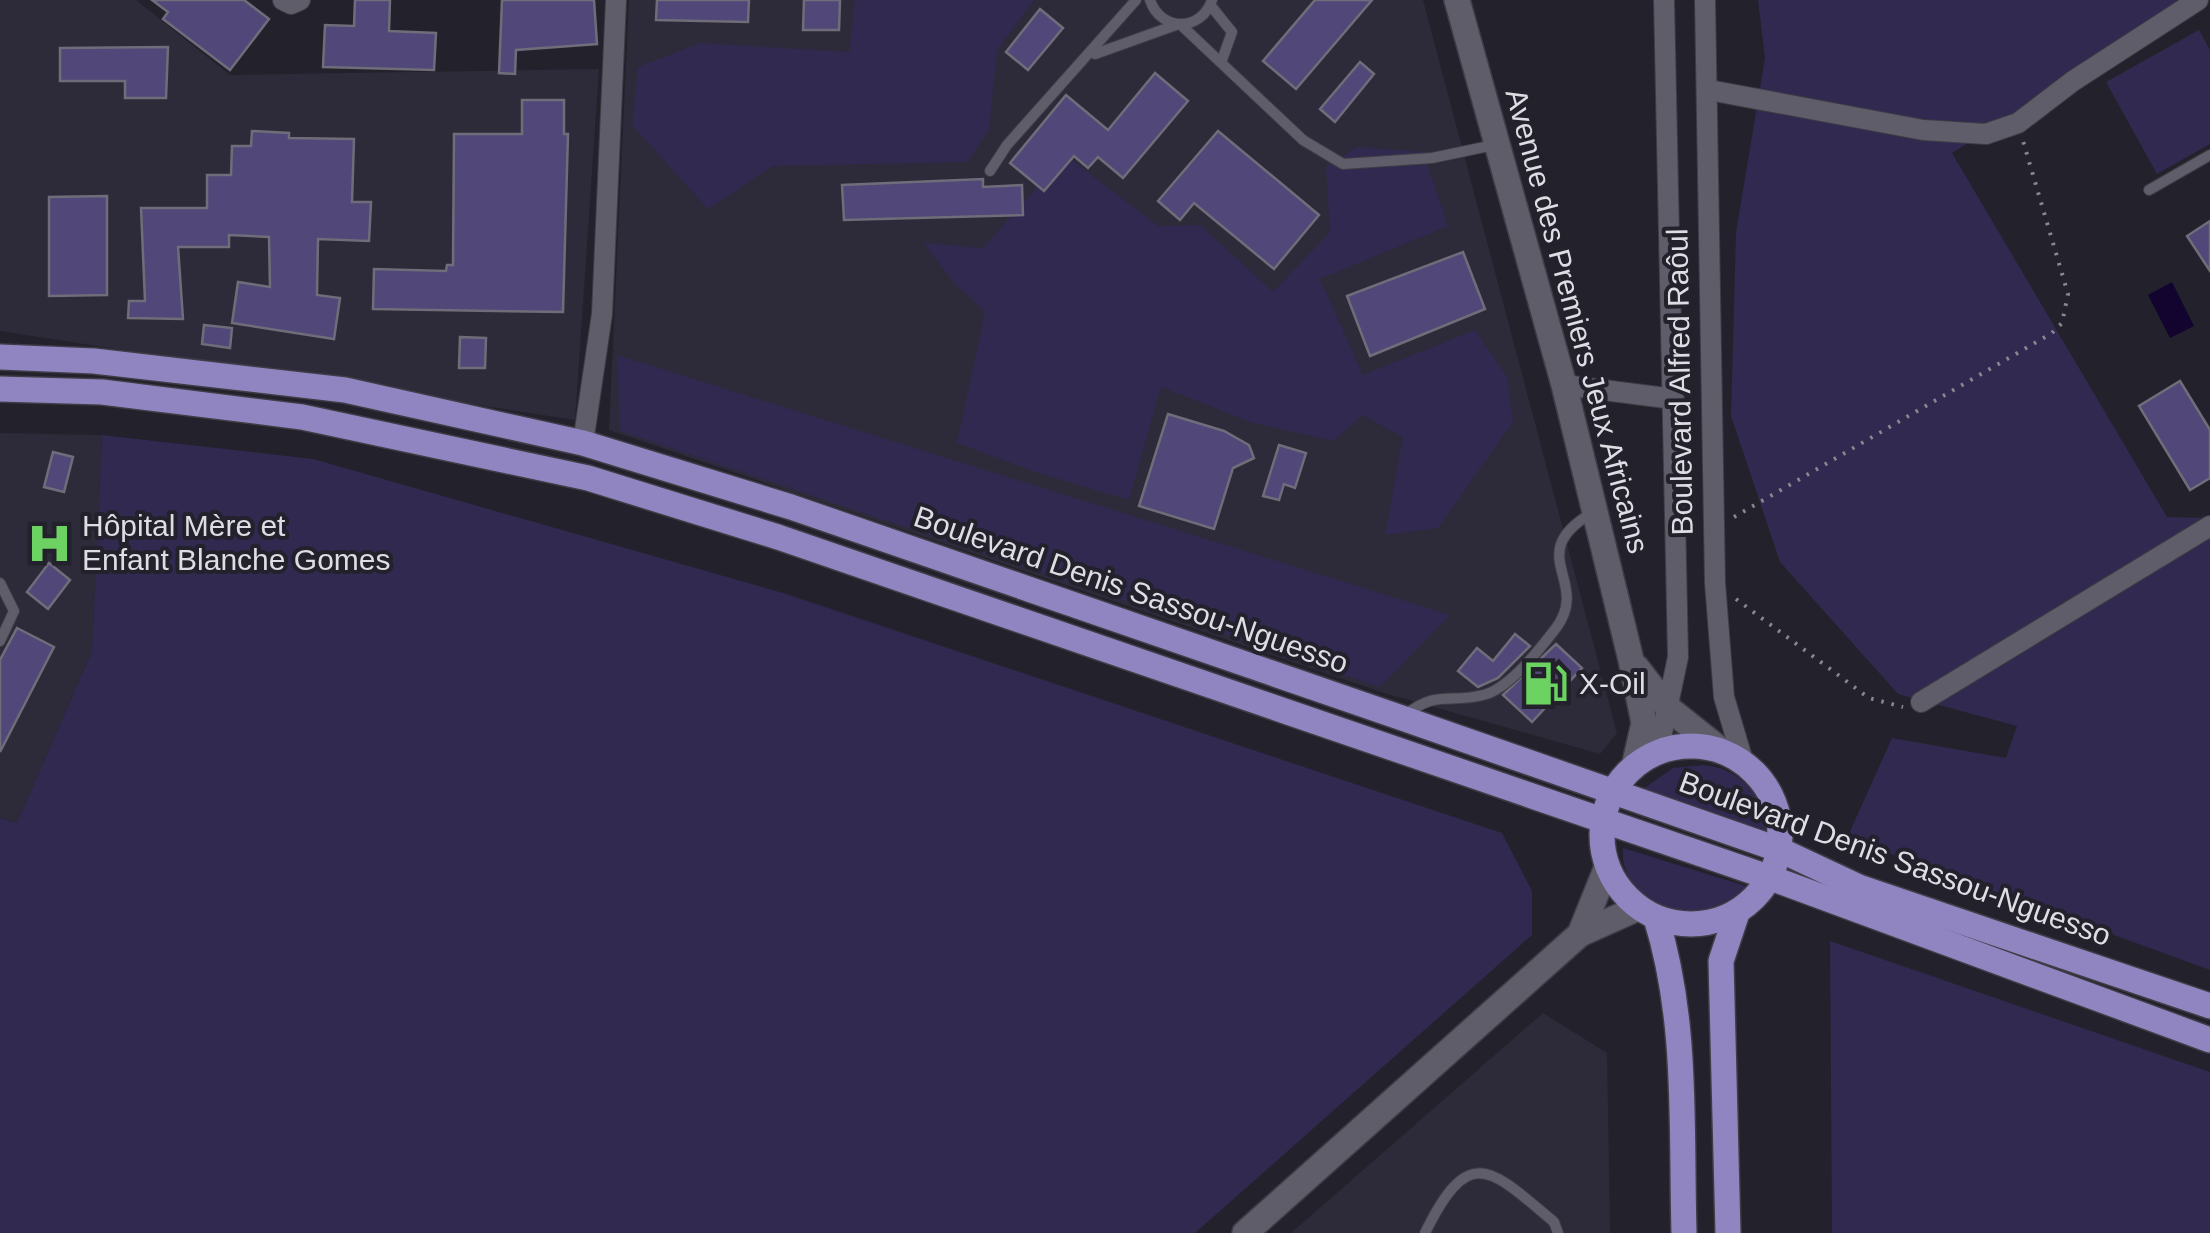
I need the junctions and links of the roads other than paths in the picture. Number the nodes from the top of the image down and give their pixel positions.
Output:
1 (284, 0) edge
2 (300, 0) edge
3 (616, 0) edge
4 (1136, 0) edge
5 (1150, 0) edge
6 (1457, 0) edge
7 (1664, 0) edge
8 (1705, 0) edge
9 (2198, 0) edge
10 (1212, 3) edge
11 (1178, 25) junction
12 (1086, 60) junction
13 (1222, 60) junction
14 (1709, 90) junction
15 (1496, 144) junction
16 (2210, 155) edge
17 (990, 170) dead end
18 (2149, 190) dead end
19 (0, 357) edge
20 (1564, 385) junction
21 (0, 389) edge
22 (1674, 399) junction
23 (583, 443) junction
24 (1596, 510) junction
25 (2210, 526) edge
26 (0, 583) edge
27 (0, 640) edge
28 (1632, 660) junction
29 (1921, 702) road end
30 (1668, 708) junction
31 (1402, 718) junction
32 (1658, 752) junction
33 (1732, 756) junction
34 (1634, 767) junction
35 (1613, 792) junction
36 (1603, 821) junction
37 (1780, 850) junction
38 (1607, 866) junction
39 (1771, 878) junction
40 (1647, 913) junction
41 (1736, 913) junction
42 (1580, 934) junction
43 (2210, 1006) edge
44 (2210, 1040) edge
45 (1245, 1233) edge
46 (1425, 1233) edge
47 (1558, 1233) edge
48 (1684, 1233) edge
49 (1728, 1233) edge

1 - 2 street
3 - 23 street
4 - 12 lane
5 - 11 lane
6 - 15 street, Avenue des Premiers Jeux Africains
7 - 22 street, Boulevard Alfred Raôul
8 - 14 street, Boulevard Alfred Raôul
9 - 14 street
10 - 11 lane
10 - 13 lane
11 - 12 lane
11 - 13 lane
12 - 17 lane
13 - 15 lane
14 - 33 street, Boulevard Alfred Raôul
15 - 20 street, Avenue des Premiers Jeux Africains
16 - 18 lane
19 - 23 main road, Boulevard Denis Sassou-Nguesso
20 - 22 street
20 - 24 street, Avenue des Premiers Jeux Africains
21 - 36 main road, Boulevard Denis Sassou-Nguesso
22 - 30 street, Boulevard Alfred Raôul
23 - 31 main road, Boulevard Denis Sassou-Nguesso
24 - 28 street, Avenue des Premiers Jeux Africains
24 - 31 lane
25 - 29 street
26 - 27 lane
28 - 30 street, Avenue des Premiers Jeux Africains
28 - 34 street, Avenue des Premiers Jeux Africains
30 - 32 street, Boulevard Alfred Raôul
30 - 33 street, Avenue des Premiers Jeux Africains
31 - 35 main road, Boulevard Denis Sassou-Nguesso
32 - 33 main road
32 - 34 main road
33 - 37 main road
34 - 35 main road
35 - 36 main road
35 - 37 main road, Boulevard Denis Sassou-Nguesso
36 - 38 main road
36 - 39 main road, Boulevard Denis Sassou-Nguesso
37 - 39 main road
37 - 43 main road, Boulevard Denis Sassou-Nguesso
38 - 40 main road
38 - 42 street
39 - 41 main road
39 - 44 main road, Boulevard Denis Sassou-Nguesso
40 - 41 main road
40 - 42 street
40 - 48 main road
41 - 49 main road
42 - 45 street
46 - 47 lane

